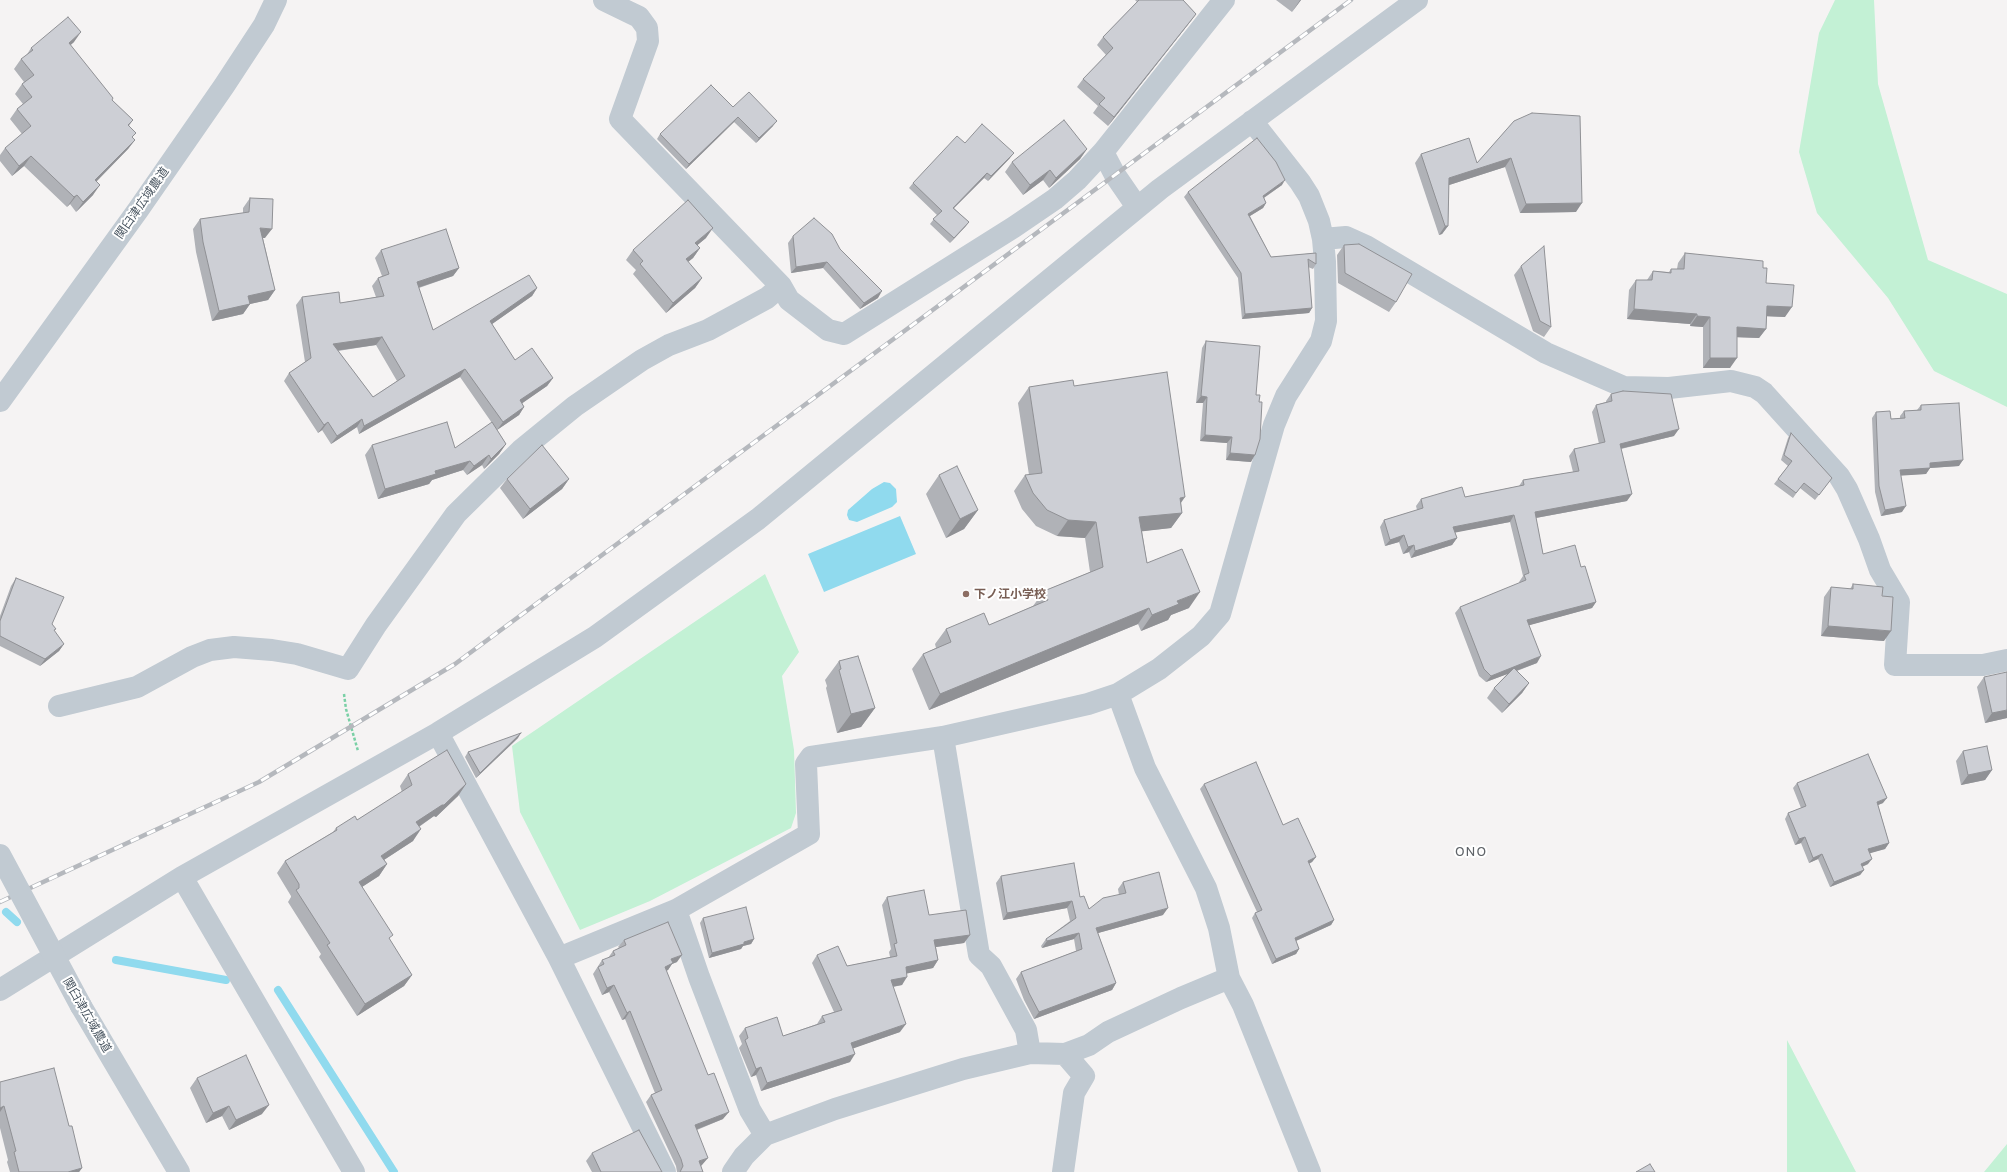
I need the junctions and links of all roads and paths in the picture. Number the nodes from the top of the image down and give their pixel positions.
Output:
1 (276, 0) edge
2 (604, 0) edge
3 (1224, 0) edge
4 (1417, 0) edge
5 (1252, 121) junction
6 (1103, 152) junction
7 (1138, 207) junction
8 (1323, 239) junction
9 (781, 286) junction
10 (0, 401) edge
11 (2007, 660) edge
12 (348, 669) junction
13 (1118, 694) junction
14 (58, 706) dead end
15 (438, 733) junction
16 (943, 737) junction
17 (365, 775) junction
18 (0, 855) edge
19 (182, 877) junction
20 (676, 910) junction
21 (558, 958) junction
22 (1229, 978) junction
23 (0, 990) edge
24 (1030, 1053) junction
25 (1065, 1054) junction
26 (765, 1135) junction
27 (179, 1172) edge
28 (354, 1172) edge
29 (665, 1172) edge
30 (733, 1172) edge
31 (1063, 1172) edge
32 (1310, 1172) edge

1 - 10 street, 関臼津広域農道
2 - 9 street
3 - 6 street
4 - 5 street
5 - 7 street
5 - 8 street
6 - 7 street
6 - 9 street
7 - 15 street
8 - 11 street
8 - 13 street
9 - 12 street
12 - 14 street
12 - 17 path
13 - 16 street
13 - 22 street
15 - 17 street
15 - 21 street
16 - 20 street
16 - 24 street
17 - 19 street
18 - 27 street, 関臼津広域農道, bridge
19 - 23 street
19 - 28 street
20 - 21 street
20 - 26 street
21 - 29 street
22 - 25 street
22 - 32 street
24 - 25 street
24 - 26 street
25 - 31 street
26 - 30 street

